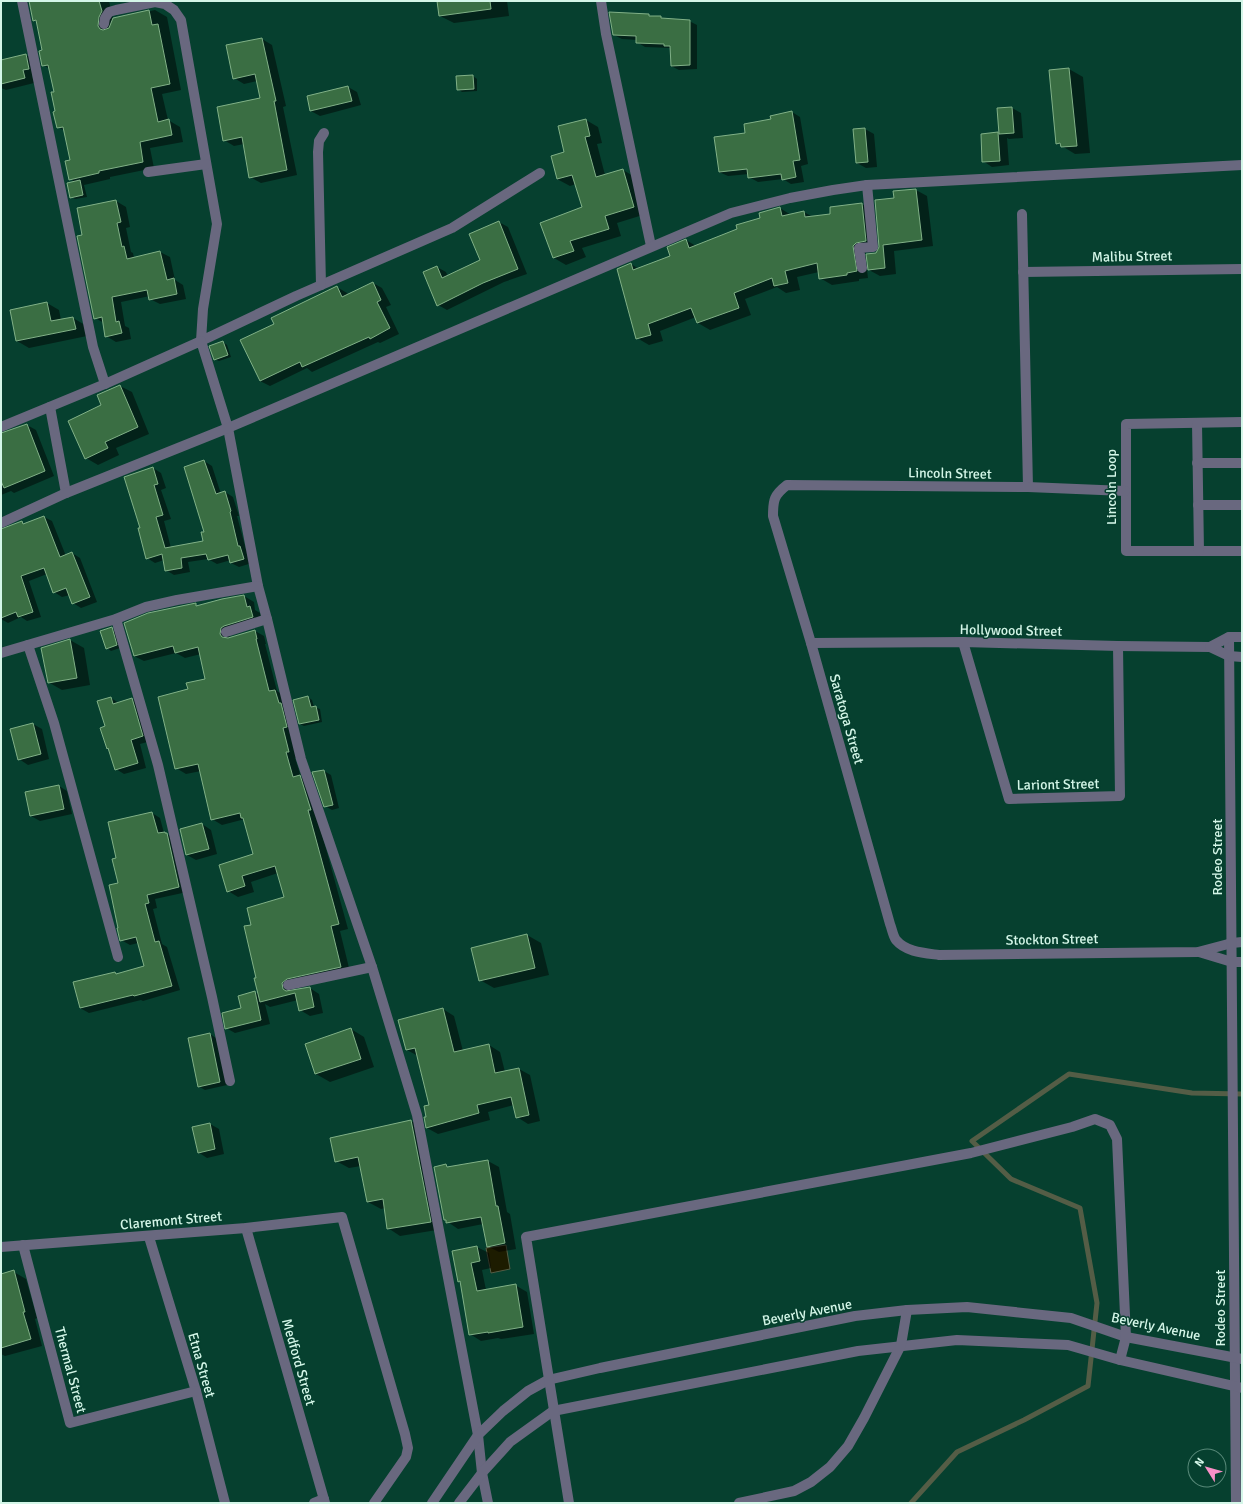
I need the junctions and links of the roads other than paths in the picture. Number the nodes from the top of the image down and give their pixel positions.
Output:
1 (22, 1) edge
2 (601, 1) edge
3 (104, 24) dead end
4 (324, 133) dead end
5 (206, 164) junction
6 (1242, 165) edge
7 (148, 172) dead end
8 (540, 173) dead end
9 (867, 185) junction
10 (1022, 214) dead end
11 (651, 246) junction
12 (862, 268) dead end
13 (1242, 268) edge
14 (1023, 272) junction
15 (321, 285) junction
16 (201, 341) junction
17 (105, 384) junction
18 (50, 407) junction
19 (1242, 422) edge
20 (1197, 423) junction
21 (1, 427) edge
22 (228, 428) junction
23 (1197, 463) junction
24 (1242, 463) edge
25 (1028, 488) junction
26 (1125, 490) junction
27 (66, 492) junction
28 (777, 492) joint
29 (1198, 505) junction
30 (1242, 505) edge
31 (1, 523) edge
32 (1198, 551) junction
33 (1242, 551) edge
34 (258, 586) junction
35 (116, 619) junction
36 (267, 619) junction
37 (226, 632) dead end
38 (1229, 637) junction
39 (1242, 637) edge
40 (963, 642) junction
41 (811, 643) junction
42 (28, 645) junction
43 (1118, 646) junction
44 (1210, 647) junction
45 (1, 653) edge
46 (1229, 656) junction
47 (1242, 657) edge
48 (1237, 942) edge
49 (907, 948) joint
50 (1198, 952) junction
51 (118, 957) dead end
52 (1237, 962) edge
53 (372, 967) junction
54 (288, 985) dead end
55 (230, 1081) dead end
56 (246, 1228) junction
57 (148, 1237) junction
58 (23, 1245) junction
59 (1, 1248) edge
60 (907, 1310) junction
61 (1126, 1337) junction
62 (902, 1345) junction
63 (1238, 1358) edge
64 (1120, 1360) junction
65 (548, 1380) junction
66 (1238, 1387) edge
67 (196, 1392) junction
68 (553, 1411) junction
69 (478, 1435) junction
70 (482, 1473) junction
71 (325, 1501) edge
72 (225, 1503) edge
73 (314, 1503) edge
74 (374, 1503) edge
75 (432, 1503) edge
76 (459, 1503) edge
77 (488, 1503) edge
78 (568, 1503) edge
79 (739, 1503) edge
80 (1236, 1503) edge

1 - 17 street
2 - 11 street
3 - 5 street
4 - 15 street
5 - 7 street
5 - 16 street
6 - 9 street
8 - 15 street
9 - 11 street
9 - 12 street
10 - 14 street
11 - 22 street
13 - 14 street, Malibu Street
14 - 25 street
15 - 16 street
16 - 17 street
16 - 22 street
17 - 18 street
18 - 21 street
18 - 27 street
19 - 20 street, Lincoln Loop
20 - 23 street
20 - 26 street, Lincoln Loop
22 - 27 street
22 - 34 street
23 - 24 street
23 - 29 street
25 - 26 street, Lincoln Street
25 - 28 street, Lincoln Street
26 - 32 street, Lincoln Loop
27 - 31 street
28 - 41 street, Saratoga Street
29 - 30 street
29 - 32 street
32 - 33 street, Lincoln Loop
34 - 35 street
34 - 36 street
35 - 42 street
35 - 55 street
36 - 37 street
36 - 53 street
38 - 39 street
38 - 44 street
38 - 46 street, Rodeo Street
40 - 41 street, Hollywood Street
40 - 43 street, Hollywood Street
40 - 43 street, Lariont Street
41 - 49 street, Saratoga Street
42 - 45 street
42 - 51 street
43 - 44 street, Hollywood Street
44 - 46 street
46 - 47 street
46 - 48 street, Rodeo Street
48 - 50 street
48 - 52 street, Rodeo Street
49 - 50 street, Stockton Street
50 - 52 street
52 - 63 street, Rodeo Street
53 - 54 street
53 - 69 street
56 - 57 street, Claremont Street
56 - 71 street, Medford Street
56 - 74 street, Claremont Street
57 - 58 street, Claremont Street
57 - 67 street, Etna Street
58 - 59 street, Claremont Street
58 - 67 street, Thermal Street
60 - 61 street, Beverly Avenue
60 - 62 street
60 - 65 street, Beverly Avenue
61 - 63 street, Beverly Avenue
61 - 64 street
61 - 65 street
62 - 64 street
62 - 68 street
62 - 79 street
63 - 66 street, Rodeo Street
64 - 66 street
65 - 68 street
65 - 69 street, Beverly Avenue
66 - 80 street, Rodeo Street
67 - 72 street, Etna Street
68 - 70 street
68 - 78 street
69 - 70 street
69 - 75 street, Beverly Avenue
70 - 76 street
70 - 77 street
71 - 73 street

